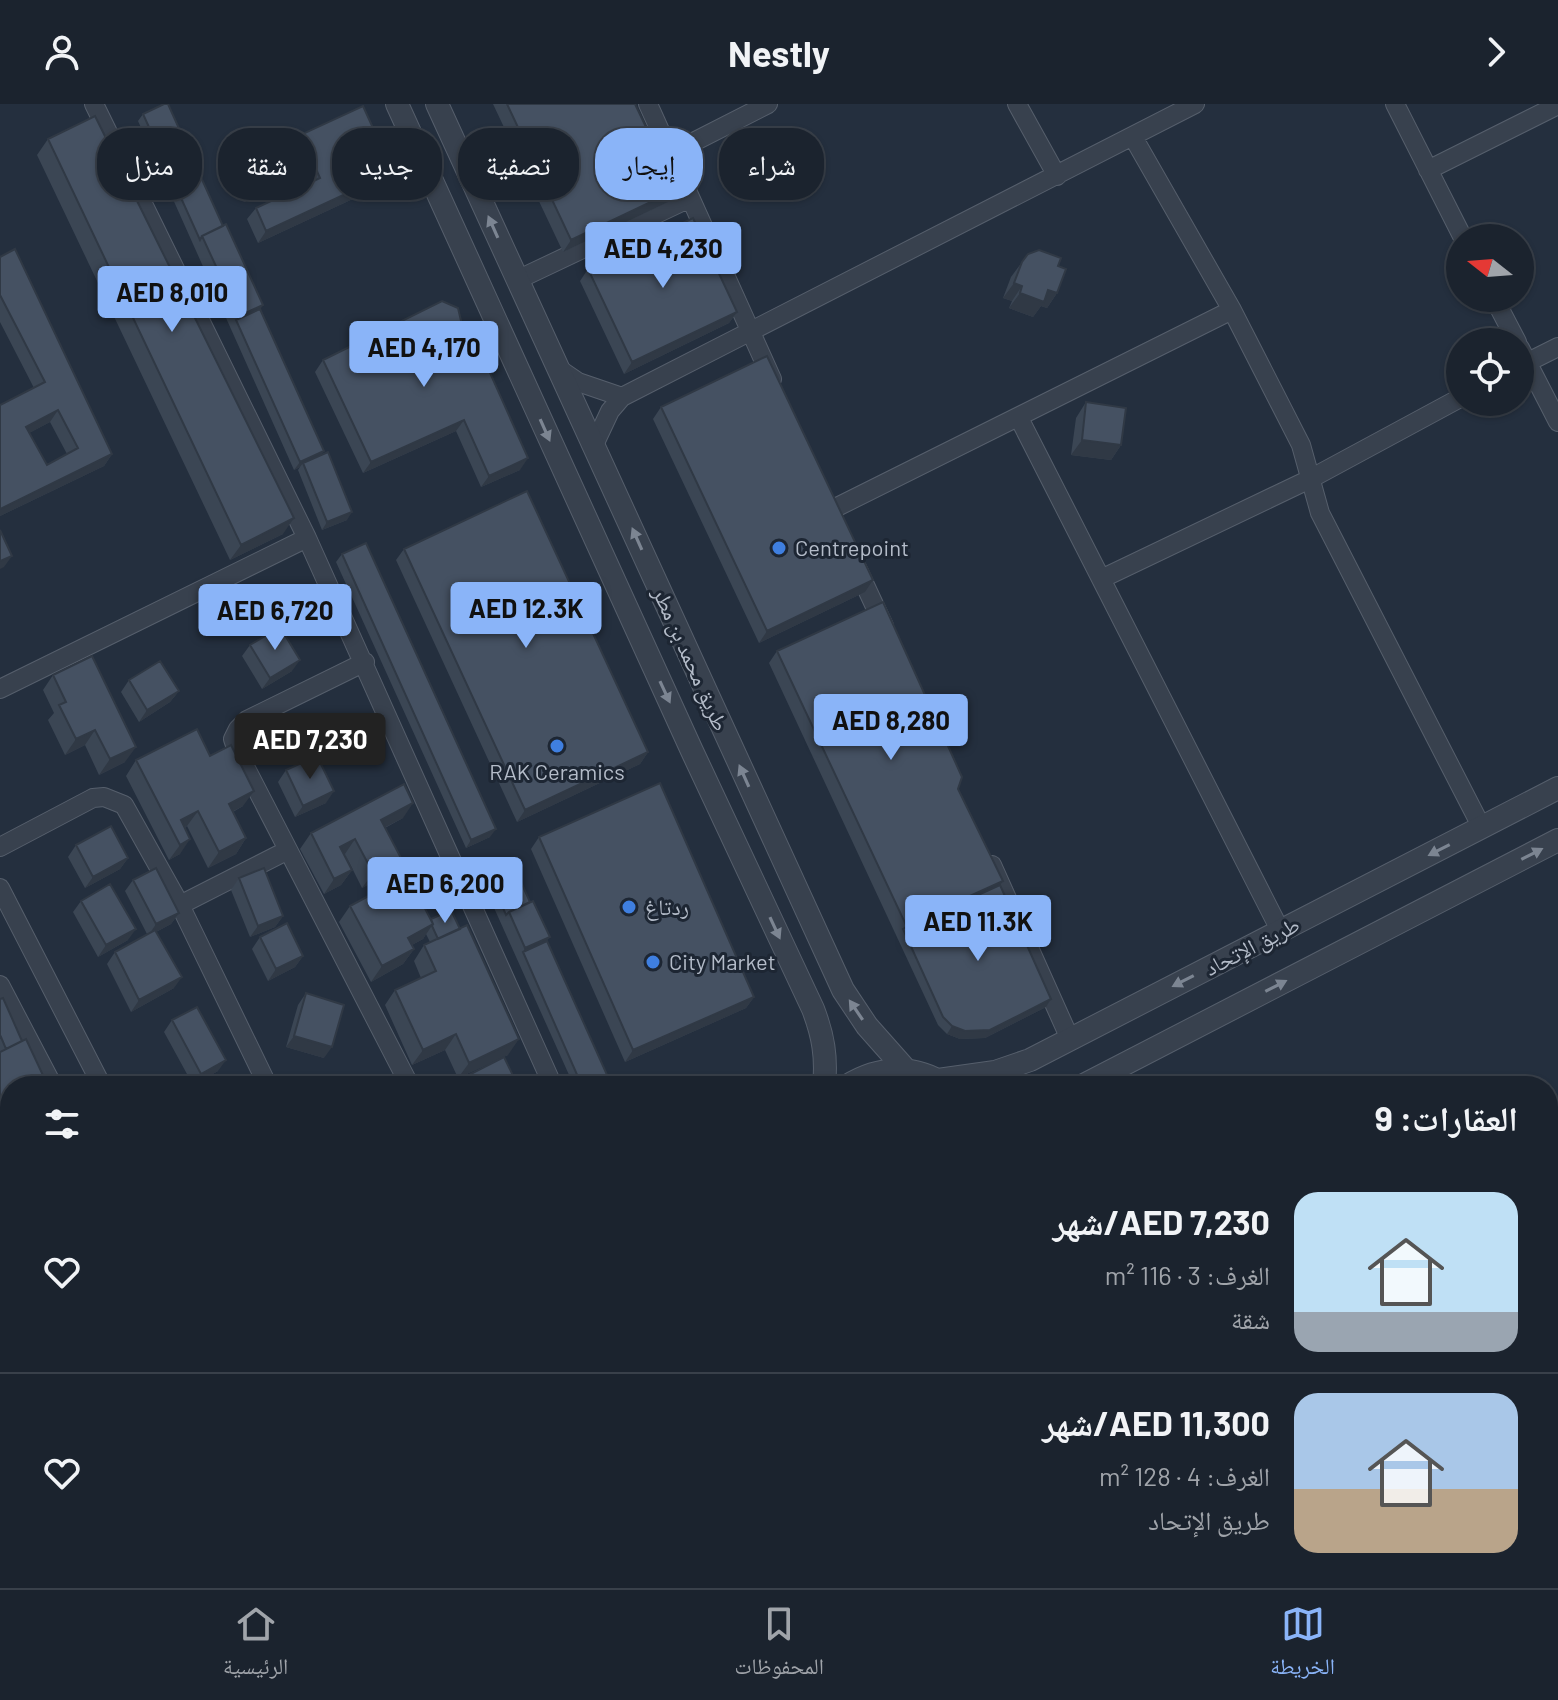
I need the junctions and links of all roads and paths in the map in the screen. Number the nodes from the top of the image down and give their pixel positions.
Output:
1 (94, 104) edge
2 (397, 104) edge
3 (437, 104) edge
4 (648, 104) edge
5 (768, 104) edge
6 (1017, 104) edge
7 (1195, 104) edge
8 (1395, 104) edge
9 (1558, 105) edge
10 (659, 128) edge
11 (703, 137) edge
12 (1133, 137) junction
13 (1428, 170) junction
14 (1057, 176) junction
15 (686, 200) edge
16 (691, 200) edge
17 (1456, 224) edge
18 (517, 280) junction
19 (1232, 310) junction
20 (751, 333) junction
21 (1558, 347) edge
22 (1534, 355) edge
23 (559, 369) junction
24 (1534, 380) edge
25 (622, 397) junction
26 (782, 401) edge
27 (1446, 406) edge
28 (1019, 418) junction
29 (1558, 422) edge
30 (594, 445) junction
31 (1310, 479) junction
32 (831, 510) edge
33 (307, 538) junction
34 (849, 550) edge
35 (1101, 579) junction
36 (893, 646) edge
37 (365, 662) junction
38 (0, 689) edge
39 (1558, 788) edge
40 (1482, 828) junction
41 (1558, 840) edge
42 (0, 847) edge
43 (984, 849) edge
44 (288, 850) junction
45 (0, 888) edge
46 (180, 905) junction
47 (6, 914) edge
48 (1281, 932) junction
49 (0, 985) edge
50 (1070, 1039) junction
51 (906, 1070) junction
52 (48, 1076) edge
53 (96, 1076) edge
54 (263, 1076) edge
55 (405, 1076) edge
56 (549, 1076) edge
57 (825, 1076) edge
58 (864, 1076) edge
59 (923, 1076) edge
60 (974, 1076) edge
61 (1101, 1076) edge

1 - 33 street
2 -> 57 street, طريق محمد بن مطر
18 -> 3 street, طريق محمد بن مطر
4 - 10 street
5 - 11 street
6 - 14 street
7 - 12 street
8 - 13 street
9 - 13 street
12 - 14 street
12 - 19 street
13 - 17 street
14 - 20 street
15 - 18 street
16 - 20 street
18 - 23 street, طريق محمد بن مطر
19 - 28 street
19 - 31 street
20 - 25 street
20 - 26 street
21 - 22 street
23 - 25 street
23 - 30 street, طريق محمد بن مطر
24 - 29 street
25 - 30 street
27 - 31 street
28 - 32 street
28 - 35 street
51 -> 30 street, طريق محمد بن مطر
31 - 35 street
31 - 40 street
33 - 37 street
33 - 38 street
34 - 36 street
35 - 48 street
37 - 44 street
37 - 56 street
39 - 40 street, طريق اﻹتحاد
40 -> 48 street, طريق اﻹتحاد
61 -> 41 street, طريق اﻹتحاد
42 - 46 street
43 - 50 street
44 - 46 street
44 - 55 street
45 - 47 street
46 - 54 street
47 - 53 street
48 -> 50 street, طريق اﻹتحاد
49 - 52 street
50 - 60 street, طريق اﻹتحاد
51 - 58 street
51 - 59 street

